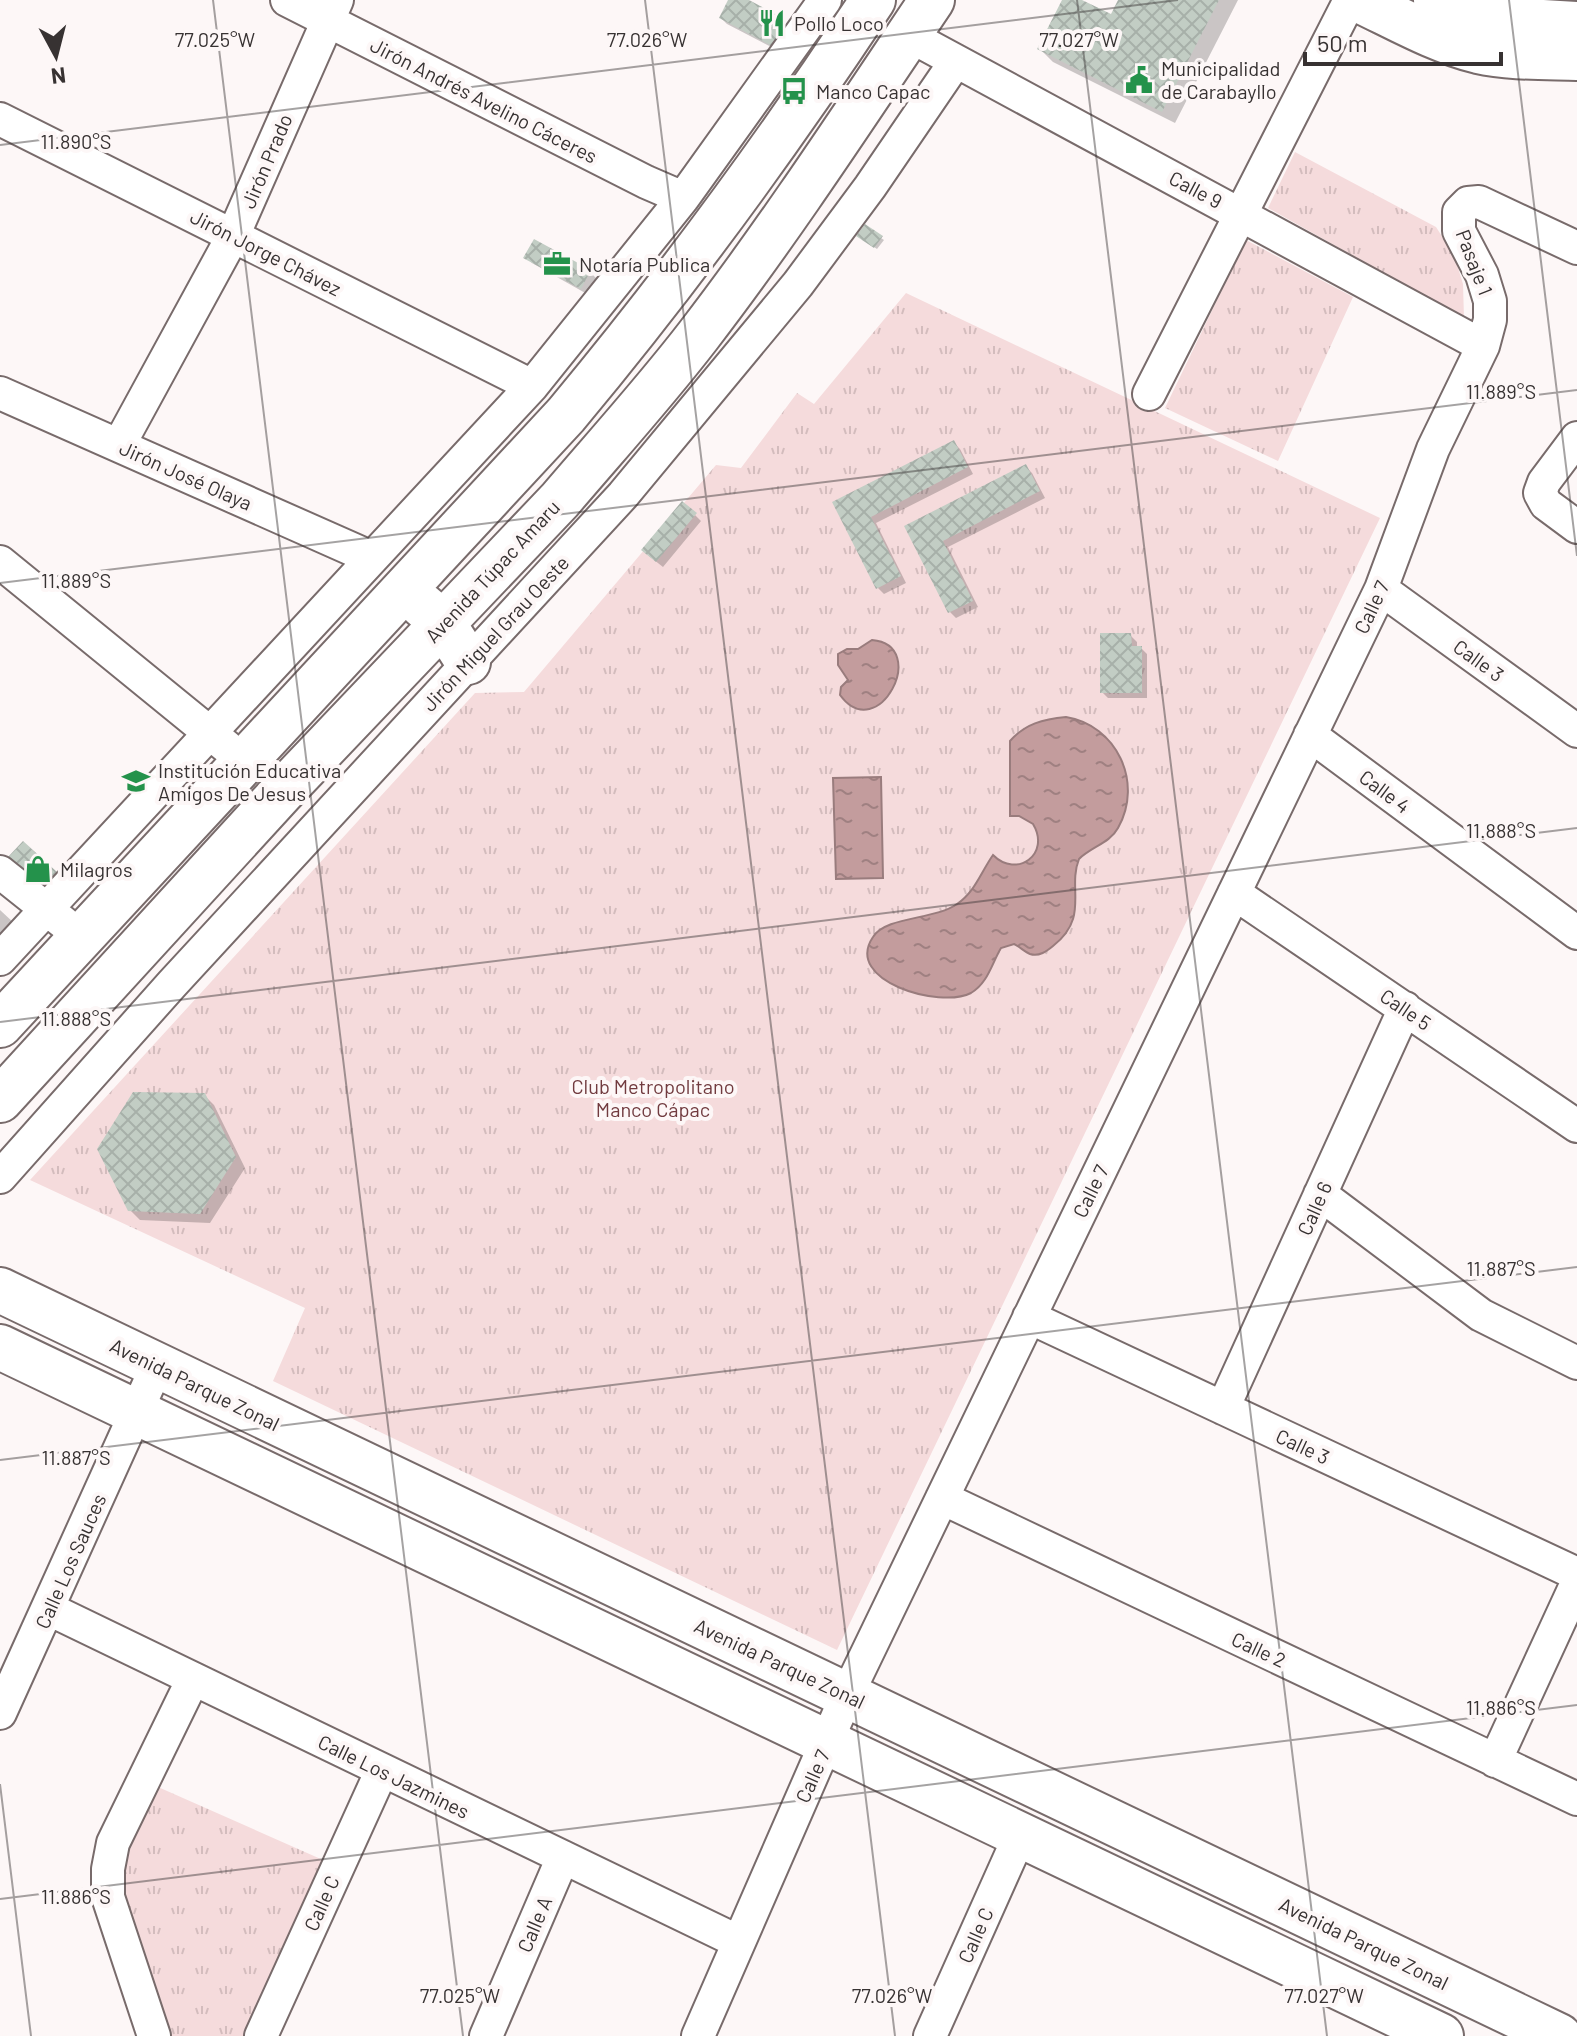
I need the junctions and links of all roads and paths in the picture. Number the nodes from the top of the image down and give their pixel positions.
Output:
1 (287, 0) edge
2 (873, 0) edge
3 (1350, 0) edge
4 (1359, 0) edge
5 (1436, 0) edge
6 (817, 2) edge
7 (332, 10) edge
8 (920, 17) edge
9 (1577, 24) edge
10 (1577, 58) edge
11 (956, 61) junction
12 (0, 119) edge
13 (683, 198) junction
14 (1241, 213) junction
15 (233, 236) junction
16 (1577, 248) edge
17 (1483, 346) junction
18 (532, 386) junction
19 (0, 393) edge
20 (1149, 394) dead end
21 (1577, 438) edge
22 (119, 445) junction
23 (1577, 527) edge
24 (372, 558) junction
25 (0, 562) edge
26 (405, 589) junction
27 (1381, 589) junction
28 (443, 623) junction
29 (468, 662) junction
30 (1577, 731) edge
31 (211, 735) junction
32 (1310, 735) junction
33 (245, 761) junction
34 (0, 872) edge
35 (1234, 893) junction
36 (48, 910) junction
37 (1577, 933) edge
38 (83, 937) junction
39 (0, 959) edge
40 (1405, 1008) junction
41 (0, 1025) edge
42 (0, 1100) edge
43 (1577, 1126) edge
44 (0, 1177) edge
45 (1320, 1194) junction
46 (0, 1290) edge
47 (1029, 1317) junction
48 (0, 1347) edge
49 (1577, 1363) edge
50 (157, 1366) junction
51 (1223, 1408) junction
52 (137, 1412) junction
53 (942, 1498) junction
54 (1577, 1574) edge
55 (1577, 1583) edge
56 (49, 1609) junction
57 (193, 1679) junction
58 (847, 1695) junction
59 (0, 1713) edge
60 (827, 1742) junction
61 (1495, 1761) junction
62 (382, 1770) junction
63 (1577, 1799) edge
64 (1020, 1835) junction
65 (563, 1857) junction
66 (739, 1942) junction
67 (938, 2033) edge
68 (154, 2036) edge
69 (261, 2036) edge
70 (486, 2036) edge
71 (698, 2036) edge
72 (1441, 2036) edge
73 (1559, 2036) edge

1 - 7 street, Jirón Andrés Avelino Cáceres
2 - 26 main road
3 - 14 street
4 - 10 main road
5 - 9 main road
6 - 13 street
7 - 13 street, Jirón Andrés Avelino Cáceres
7 - 15 street, Jirón Prado
8 - 11 street, Calle 9
8 - 28 main road, Avenida Túpac Amaru
11 - 14 street, Calle 9
11 - 29 street, Jirón Miguel Grau Oeste
12 - 15 street, Jirón Jorge Chávez
13 - 18 street
14 - 17 street, Calle 9
14 - 20 street
15 - 18 street, Jirón Jorge Chávez
15 - 22 street, Jirón Prado
16 - 17 street, Pasaje 1
17 - 27 street, Calle 7
18 - 24 street
19 - 22 street, Jirón José Olaya
21 - 23 street
22 - 24 street, Jirón José Olaya
24 - 31 street
25 - 31 street
26 - 28 main road
26 - 33 main road
27 - 30 street, Calle 3
27 - 32 street, Calle 7
28 - 29 main road
28 - 42 main road, Avenida Túpac Amaru
29 - 44 street, Jirón Miguel Grau Oeste
31 - 33 street
31 - 36 street
32 - 35 street, Calle 7
32 - 37 street, Calle 4
33 - 38 main road
34 - 36 street
35 - 40 street, Calle 5
35 - 47 street, Calle 7
36 - 38 street
36 - 39 street
38 - 41 main road
40 - 43 street, Calle 5
40 - 45 street, Calle 6
45 - 49 street
45 - 51 street, Calle 6
46 - 50 main road, Avenida Parque Zonal
47 - 51 street, Calle 3
47 - 53 street, Calle 7
48 - 52 main road
50 - 52 street, Calle Los Sauces
50 - 58 main road, Avenida Parque Zonal
51 - 54 street, Calle 3
52 - 56 street, Calle Los Sauces
52 - 60 main road
53 - 58 street, Calle 7
53 - 61 street, Calle 2
55 - 61 street
56 - 57 street, Calle Los Jazmines
56 - 59 street, Calle Los Sauces
57 - 62 street, Calle Los Jazmines
57 - 68 street
58 - 60 street, Calle 7
58 - 73 main road, Avenida Parque Zonal
60 - 64 main road
60 - 66 street, Calle 7
61 - 63 street, Calle 2
62 - 65 street, Calle Los Jazmines
62 - 69 street, Calle C
64 - 67 street, Calle C
64 - 72 main road
65 - 66 street, Calle Los Jazmines
65 - 70 street, Calle A
66 - 71 street, Calle 7

